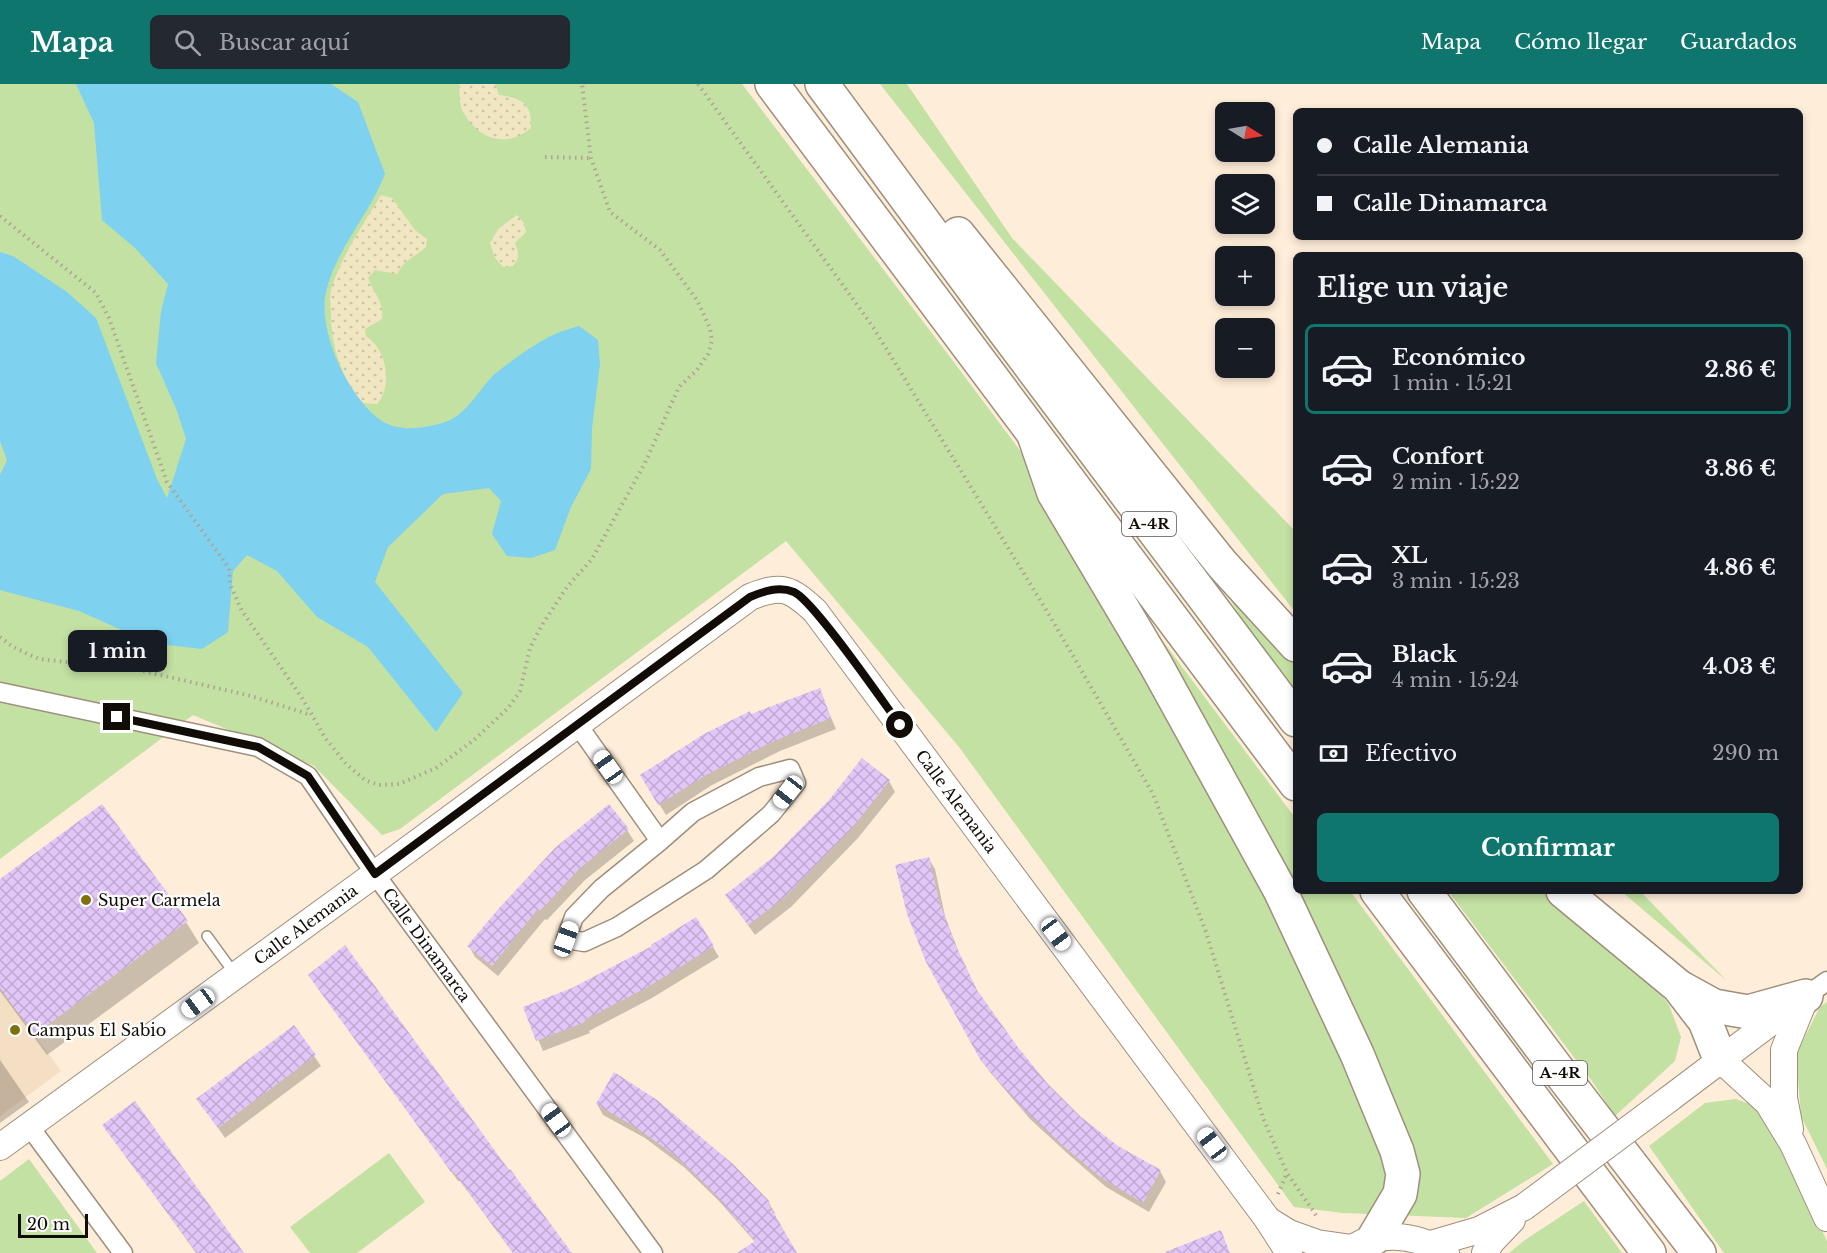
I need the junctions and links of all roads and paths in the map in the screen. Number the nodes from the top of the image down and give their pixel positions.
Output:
1 (582, 84) edge
2 (699, 84) edge
3 (772, 84) edge
4 (822, 84) edge
5 (867, 147) junction
6 (545, 157) dead end
7 (591, 158) junction
8 (0, 216) edge
9 (1034, 435) junction
10 (0, 637) edge
11 (1293, 642) edge
12 (0, 692) edge
13 (312, 715) junction
14 (1293, 716) edge
15 (577, 724) junction
16 (1293, 780) edge
17 (660, 841) junction
18 (375, 874) junction
19 (1379, 894) edge
20 (1426, 894) edge
21 (1567, 894) edge
22 (207, 936) dead end
23 (236, 975) junction
24 (1678, 986) junction
25 (1816, 988) edge
26 (1720, 1059) junction
27 (28, 1126) junction
28 (1793, 1144) junction
29 (0, 1147) edge
30 (1524, 1207) junction
31 (1827, 1218) edge
32 (1268, 1220) junction
33 (1352, 1246) edge
34 (1438, 1248) edge
35 (123, 1253) edge
36 (653, 1253) edge
37 (1289, 1253) edge
38 (1485, 1253) edge
39 (1649, 1253) edge
40 (1699, 1253) edge

1 - 7 path
2 - 33 path
3 - 9 highway, A-4R
4 - 5 highway, A-4R
5 - 11 highway
5 - 14 highway, A-4R
6 - 7 path
7 - 13 path
8 - 13 path
9 - 16 highway, A-4R
9 - 33 highway
10 - 13 path
12 - 18 street, Calle Dinamarca
15 - 17 street
15 - 18 street, Calle Alemania
15 - 32 street, Calle Alemania
17 - 17 street
18 - 23 street, Calle Alemania
18 - 36 street, Calle Dinamarca
19 - 39 highway, A-4R
20 - 40 highway, A-4R
21 - 24 highway
22 - 23 lane
23 - 27 street, Calle Alemania
24 - 25 highway
24 - 26 highway
25 - 26 street
25 - 28 street
26 - 28 street
26 - 30 street, bridge
27 - 29 street, Calle Alemania
27 - 35 street
28 - 31 street
30 - 34 street
30 - 38 street
32 - 33 street, Calle Alemania
32 - 37 street, Calle Alemania
33 - 34 street, Calle Alemania

